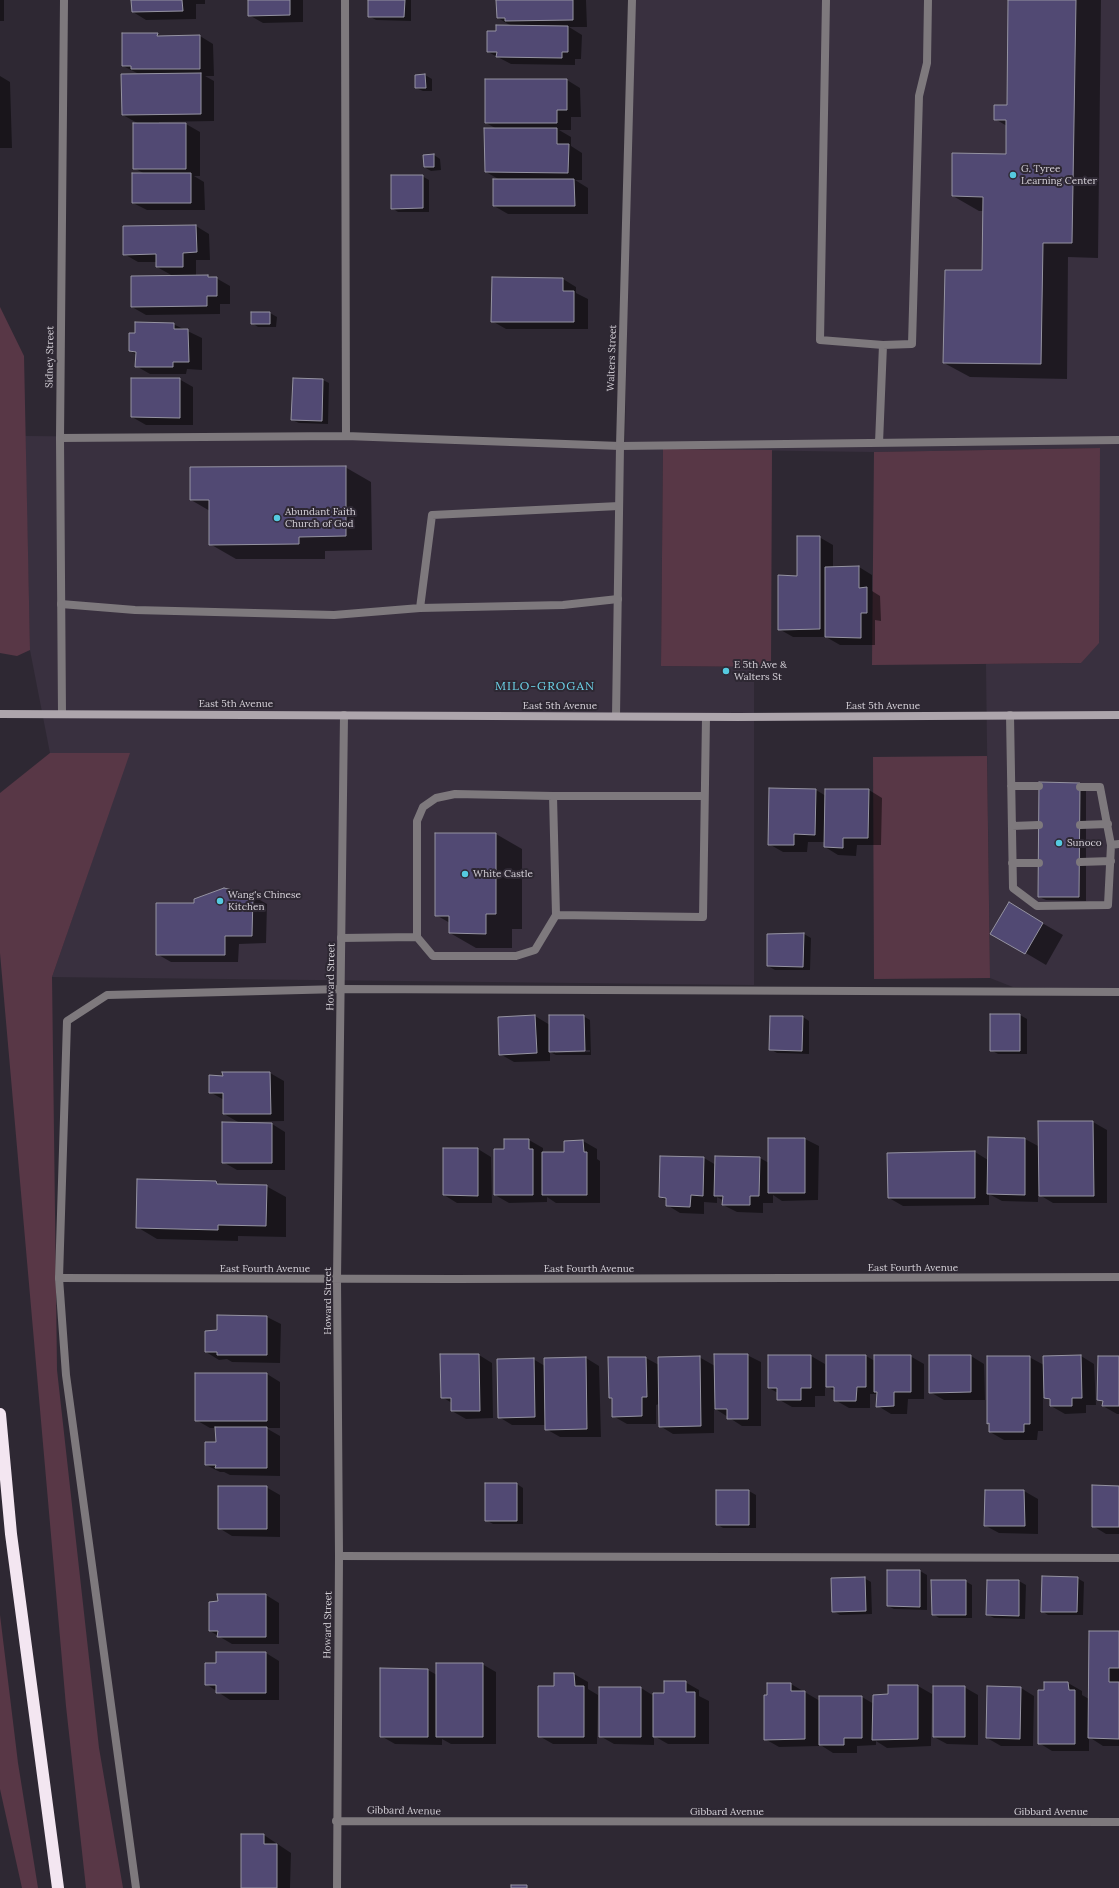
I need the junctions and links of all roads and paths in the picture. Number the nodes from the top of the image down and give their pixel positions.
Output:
1 (64, 0) edge
2 (345, 0) edge
3 (632, 0) edge
4 (826, 0) edge
5 (928, 0) edge
6 (883, 345) junction
7 (346, 436) junction
8 (60, 438) junction
9 (1119, 440) edge
10 (879, 443) junction
11 (620, 446) junction
12 (619, 506) junction
13 (618, 599) junction
14 (61, 604) junction
15 (420, 608) junction
16 (0, 714) edge
17 (62, 714) junction
18 (344, 715) junction
19 (1010, 715) junction
20 (1119, 715) edge
21 (616, 716) junction
22 (706, 717) junction
23 (1011, 786) junction
24 (1039, 786) dead end
25 (1080, 787) dead end
26 (553, 796) junction
27 (704, 796) junction
28 (1108, 824) junction
29 (1039, 825) dead end
30 (1080, 825) dead end
31 (1012, 826) junction
32 (1115, 844) edge
33 (1111, 860) junction
34 (1039, 862) dead end
35 (1080, 862) dead end
36 (1012, 863) junction
37 (556, 915) junction
38 (417, 937) junction
39 (341, 938) junction
40 (340, 989) junction
41 (1119, 992) edge
42 (1119, 1277) edge
43 (60, 1278) junction
44 (337, 1278) junction
45 (0, 1414) edge
46 (339, 1556) junction
47 (1119, 1558) edge
48 (336, 1820) junction
49 (1119, 1822) edge
50 (58, 1888) edge
51 (136, 1888) edge
52 (337, 1888) edge

1 - 8 street, Sidney Street
2 - 7 street
3 - 11 street, Walters Street
4 - 6 street
5 - 6 street
6 - 10 street
7 - 8 street
7 - 11 street
8 - 14 street, Sidney Street
9 - 10 street
10 - 11 street
11 - 12 street, Walters Street
12 - 13 street, Walters Street
12 - 15 street
13 - 15 street
13 - 21 street, Walters Street
14 - 15 street
14 - 17 street, Sidney Street
16 - 17 main road, East 5th Avenue
17 - 18 main road, East 5th Avenue
18 - 21 main road, East 5th Avenue
18 - 39 street, Howard Street
19 - 20 main road, East 5th Avenue
19 - 22 main road, East 5th Avenue
19 - 23 street
21 - 22 main road, East 5th Avenue
22 - 27 street
23 - 24 street
23 - 31 street
25 - 28 street
26 - 27 street
26 - 37 street
26 - 38 street
27 - 37 street
28 - 30 street
28 - 32 street
29 - 31 street
31 - 36 street
32 - 33 street
33 - 35 street
33 - 36 street
34 - 36 street
37 - 38 street
38 - 39 street
39 - 40 street, Howard Street
40 - 41 street
40 - 43 street
40 - 44 street, Howard Street
42 - 44 street, East Fourth Avenue
43 - 44 street, East Fourth Avenue
43 - 51 street
44 - 46 street, Howard Street
45 - 50 highway
46 - 47 street
46 - 48 street, Howard Street
48 - 49 street, Gibbard Avenue
48 - 52 street, Howard Street

